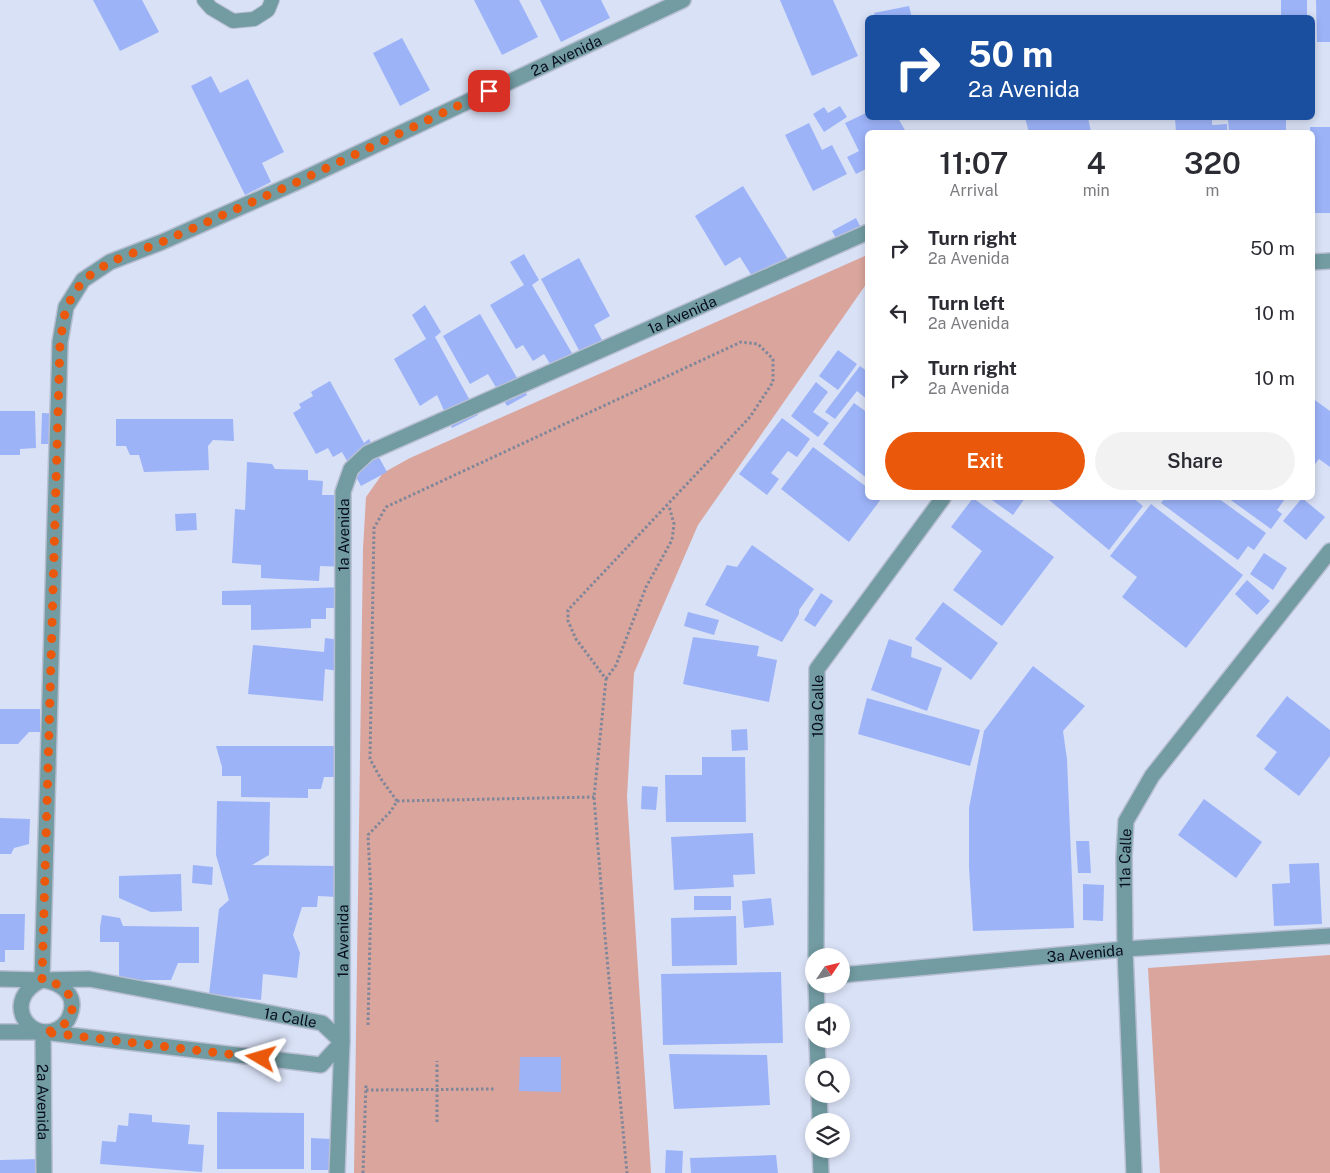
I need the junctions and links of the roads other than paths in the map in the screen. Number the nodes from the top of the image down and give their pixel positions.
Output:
1 (204, 0) edge
2 (272, 0) edge
3 (683, 0) edge
4 (865, 233) edge
5 (1330, 261) edge
6 (1315, 262) edge
7 (942, 500) edge
8 (1330, 551) edge
9 (1330, 936) edge
10 (816, 948) edge
11 (1125, 949) junction
12 (850, 974) edge
13 (0, 979) edge
14 (42, 980) junction
15 (0, 1032) edge
16 (43, 1032) junction
17 (342, 1042) junction
18 (820, 1158) edge
19 (44, 1173) edge
20 (337, 1173) edge
21 (821, 1173) edge
22 (1134, 1173) edge

1 - 2 lane
3 - 14 street, 2a Avenida
4 - 17 street, 1a Avenida
5 - 6 street
7 - 10 street, 10a Calle
8 - 11 street, 11a Calle
9 - 11 street, 3a Avenida
11 - 12 street, 3a Avenida
11 - 22 street, 11a Calle
13 - 14 street, 1a Calle
14 - 16 street
14 - 16 street
14 - 17 street, 1a Calle
15 - 16 street
16 - 17 street
16 - 19 street, 2a Avenida
17 - 20 street, 1a Avenida
18 - 21 street

